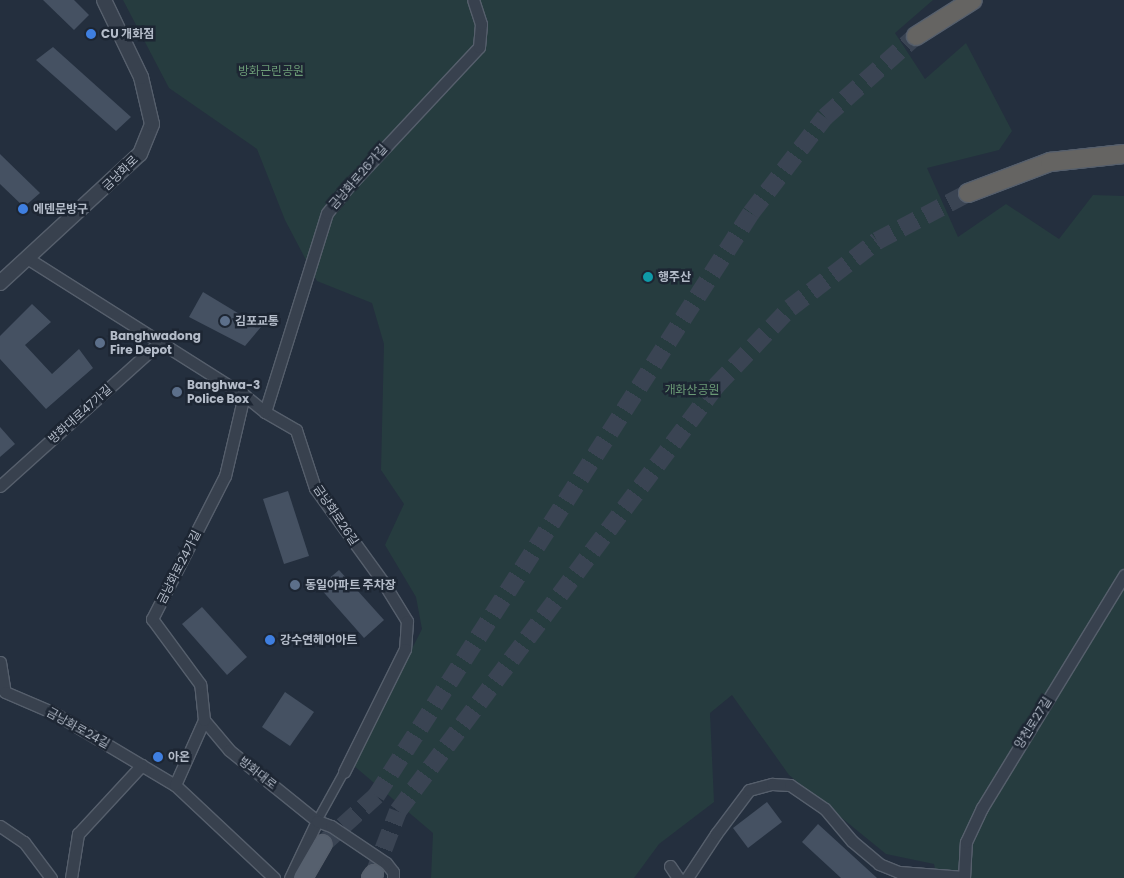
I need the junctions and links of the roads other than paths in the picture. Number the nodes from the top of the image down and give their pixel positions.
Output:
1 (104, 0) edge
2 (473, 0) edge
3 (973, 0) edge
4 (916, 36) tunnel mouth
5 (1124, 154) edge
6 (968, 193) tunnel mouth
7 (27, 258) junction
8 (0, 283) edge
9 (160, 342) junction
10 (244, 395) junction
11 (265, 412) junction
12 (0, 486) edge
13 (1124, 575) edge
14 (0, 662) edge
15 (2, 696) edge
16 (204, 720) junction
17 (142, 765) junction
18 (344, 772) joint
19 (175, 785) junction
20 (317, 821) junction
21 (0, 826) edge
22 (323, 844) tunnel mouth
23 (670, 866) dead end
24 (51, 878) edge
25 (70, 878) edge
26 (274, 878) edge
27 (290, 878) edge
28 (303, 878) edge
29 (393, 878) edge
30 (678, 878) edge
31 (687, 878) edge
32 (964, 878) edge

1 - 7 street, 금낭화로
2 - 11 street, 금낭화로26가길
3 - 4 highway
5 - 6 highway
7 - 8 street, 금낭화로
7 - 9 street, 금낭화로26길
9 - 10 street, 금낭화로26길
9 - 12 street, 방화대로47가길
10 - 11 street, 금낭화로26길
10 - 16 street, 금낭화로24가길
11 - 18 street, 금낭화로26길
13 - 32 street, 양천로27길
14 - 15 street, 금낭화로24길
15 - 17 street, 금낭화로24길
16 - 19 street
16 - 20 street, 방화대로
17 - 19 street, 금낭화로24길
17 - 25 street
18 - 20 street
19 - 26 street
20 - 27 street
20 - 29 street, 방화대로
21 - 24 street
22 - 28 main road
23 - 30 street
31 - 32 street

